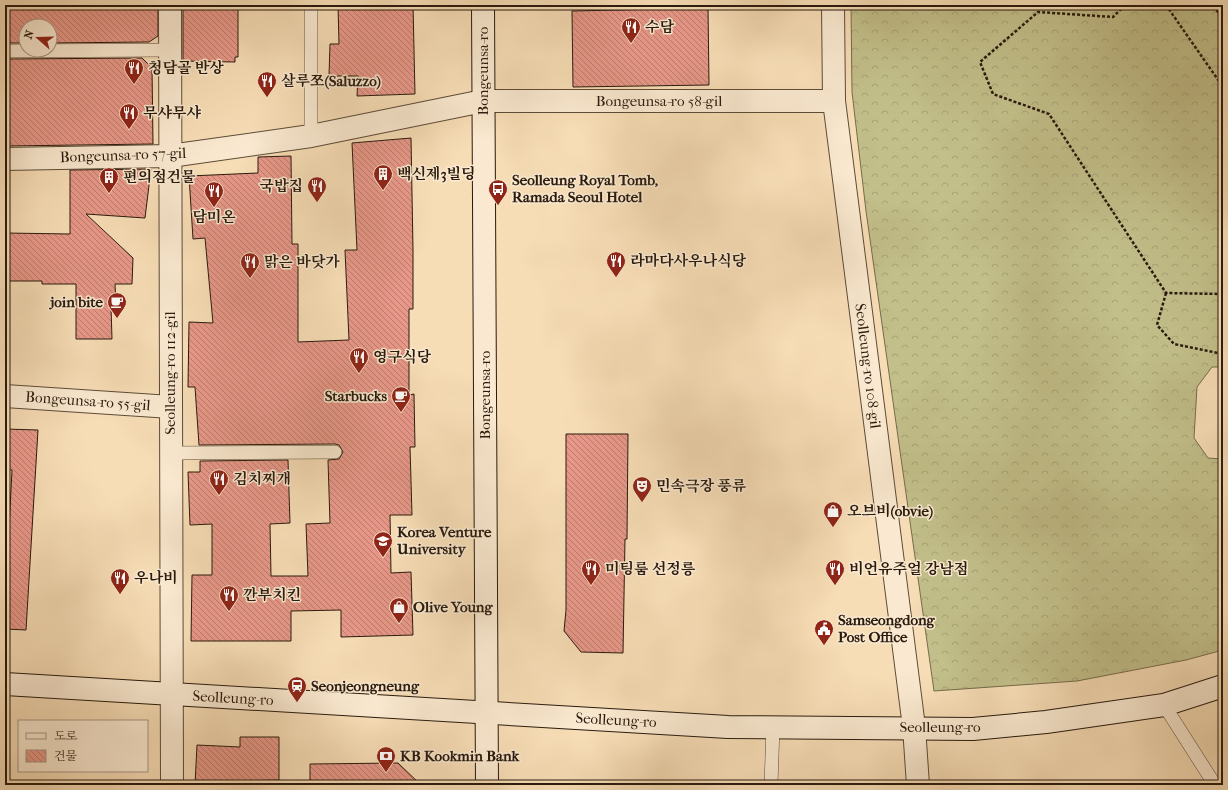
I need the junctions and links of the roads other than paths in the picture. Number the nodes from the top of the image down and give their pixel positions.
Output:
1 (170, 5) edge
2 (312, 5) edge
3 (483, 5) edge
4 (833, 5) edge
5 (169, 50) junction
6 (5, 51) edge
7 (483, 101) junction
8 (834, 101) junction
9 (311, 136) junction
10 (170, 156) junction
11 (5, 159) edge
12 (5, 396) edge
13 (171, 407) junction
14 (335, 452) dead end
15 (170, 453) junction
16 (5, 684) edge
17 (1223, 686) edge
18 (170, 695) junction
19 (1164, 705) junction
20 (488, 713) junction
21 (773, 727) junction
22 (914, 727) junction
23 (172, 785) edge
24 (487, 785) edge
25 (771, 785) edge
26 (918, 785) edge
27 (1215, 785) edge

1 - 5 street, Seolleung-ro 112-gil
2 - 9 lane
3 - 7 street, Bongeunsa-ro
4 - 8 street, Seolleung-ro 108-gil
5 - 6 lane
5 - 10 street, Seolleung-ro 112-gil
7 - 8 street, Bongeunsa-ro 58-gil
7 - 9 street, Bongeunsa-ro 57-gil
7 - 20 street, Bongeunsa-ro
8 - 22 street, Seolleung-ro 108-gil
9 - 10 street, Bongeunsa-ro 57-gil
10 - 11 street, Bongeunsa-ro 57-gil
10 - 13 street, Seolleung-ro 112-gil
12 - 13 street, Bongeunsa-ro 55-gil
13 - 15 street, Seolleung-ro 112-gil
14 - 15 lane
15 - 18 street, Seolleung-ro 112-gil
16 - 18 street, Seolleung-ro
17 - 19 street, Seolleung-ro
18 - 20 street, Seolleung-ro
18 - 23 street, Seolleung-ro 112-gil
19 - 22 street, Seolleung-ro
19 - 27 lane
20 - 21 street, Seolleung-ro
20 - 24 street, Bongeunsa-ro
21 - 22 street, Seolleung-ro
21 - 25 lane
22 - 26 street, Seolleung-ro 108-gil

